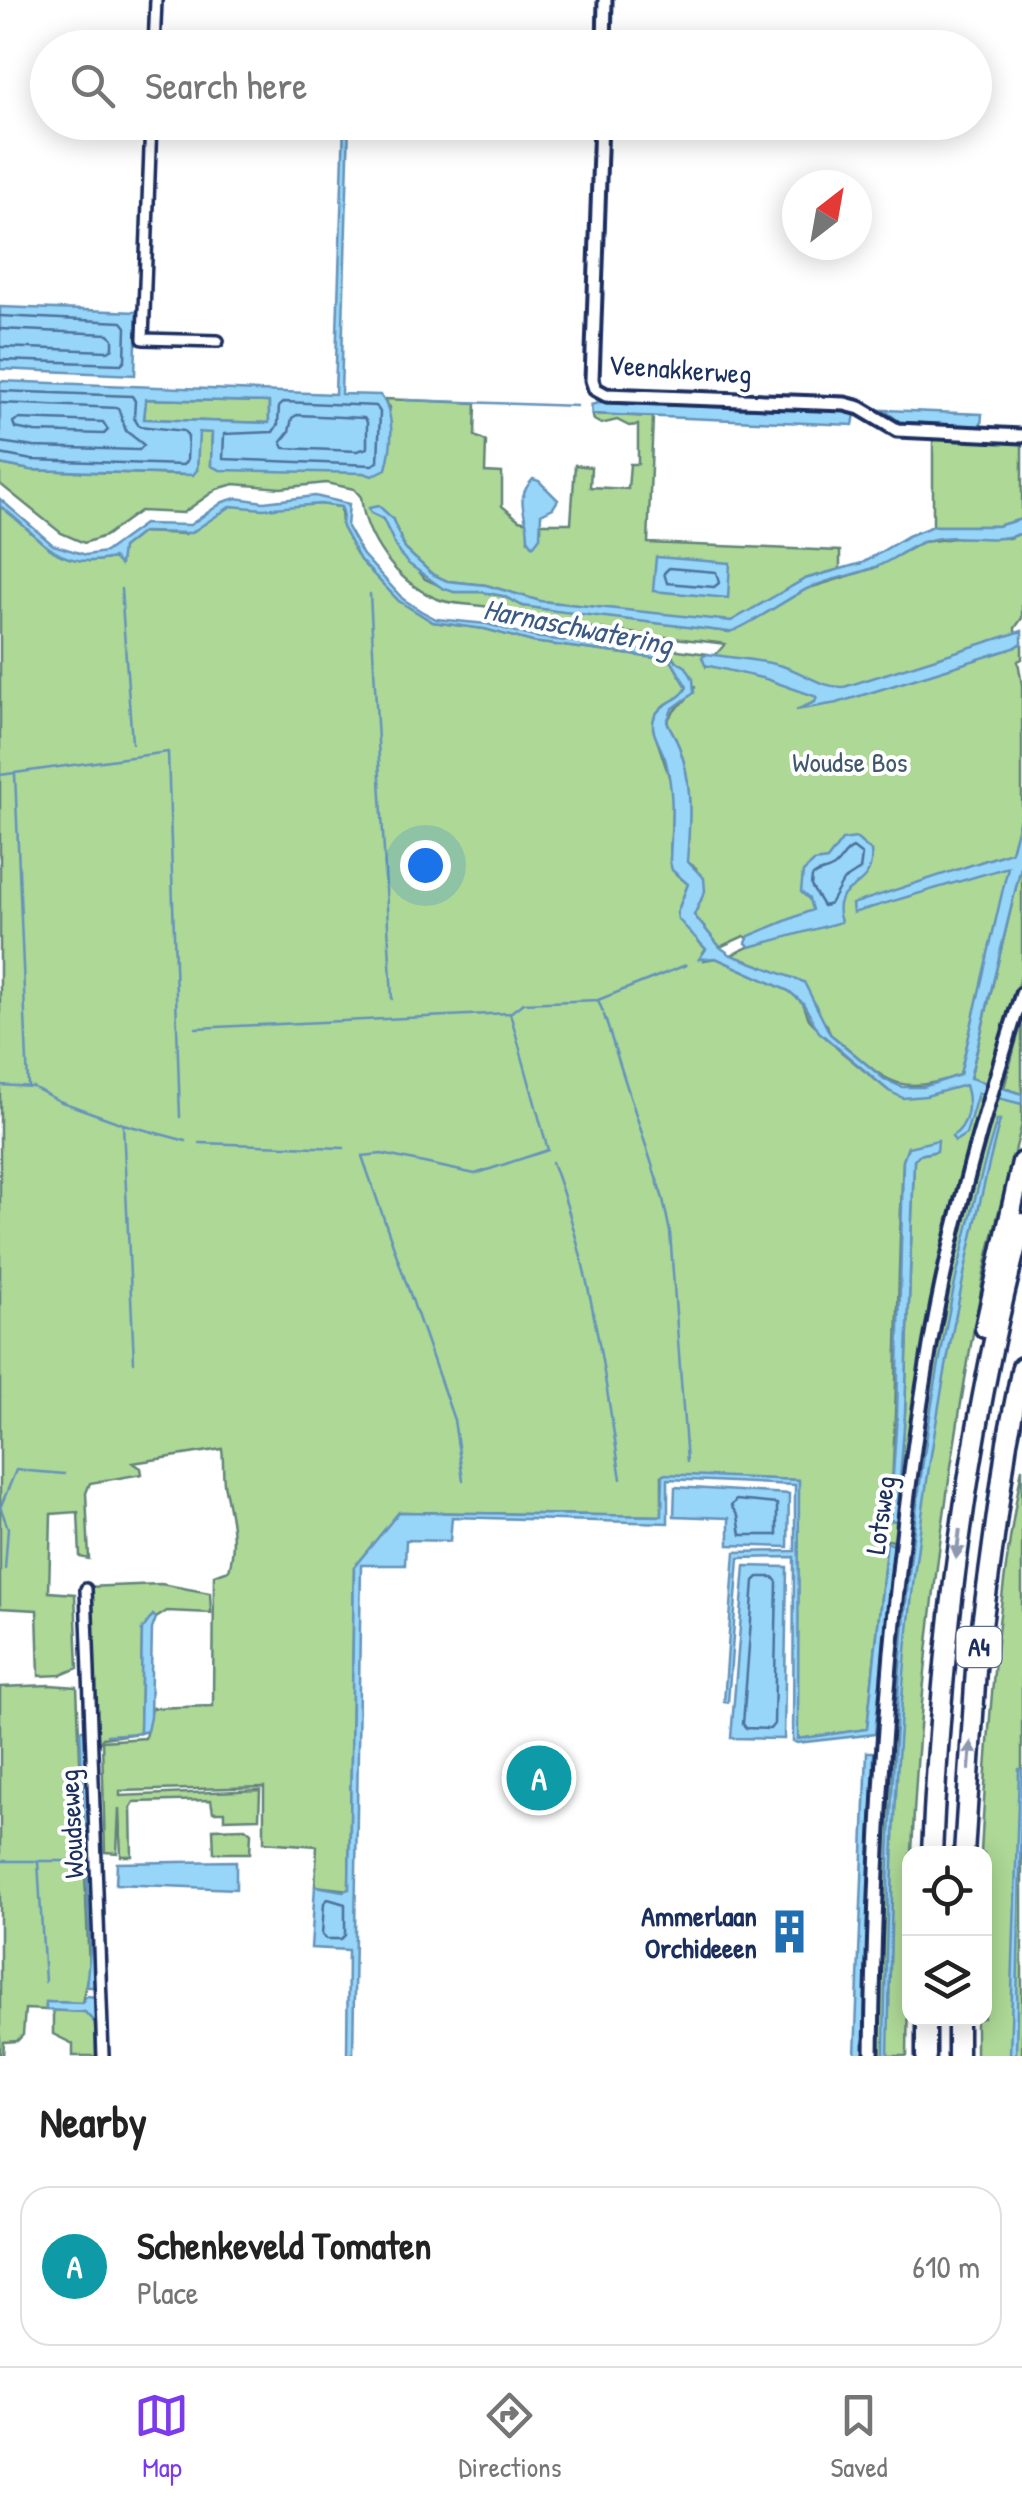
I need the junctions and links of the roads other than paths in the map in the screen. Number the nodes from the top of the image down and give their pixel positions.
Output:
1 (156, 0) edge
2 (605, 0) edge
3 (155, 30) edge
4 (604, 30) edge
5 (150, 140) edge
6 (600, 140) edge
7 (218, 341) dead end
8 (1022, 436) edge
9 (1022, 994) edge
10 (1022, 1162) edge
11 (1022, 1223) edge
12 (1022, 1367) edge
13 (1022, 1397) edge
14 (1007, 1442) junction
15 (972, 1447) junction
16 (86, 1590) dead end
17 (933, 1846) edge
18 (965, 1846) edge
19 (926, 2026) edge
20 (958, 2026) edge
21 (103, 2056) edge
22 (872, 2056) edge
23 (926, 2056) edge
24 (958, 2056) edge

1 - 3 street
2 - 4 street
5 - 7 street
6 - 8 street, Veenakkerweg
9 - 22 street, Lotsweg
10 - 15 highway, A4
11 - 15 highway, A4
12 - 14 highway, A4
13 - 14 highway, A4
18 -> 14 highway, A4
15 -> 17 highway, A4
16 - 21 street, Woudseweg
19 - 23 highway
20 - 24 highway

